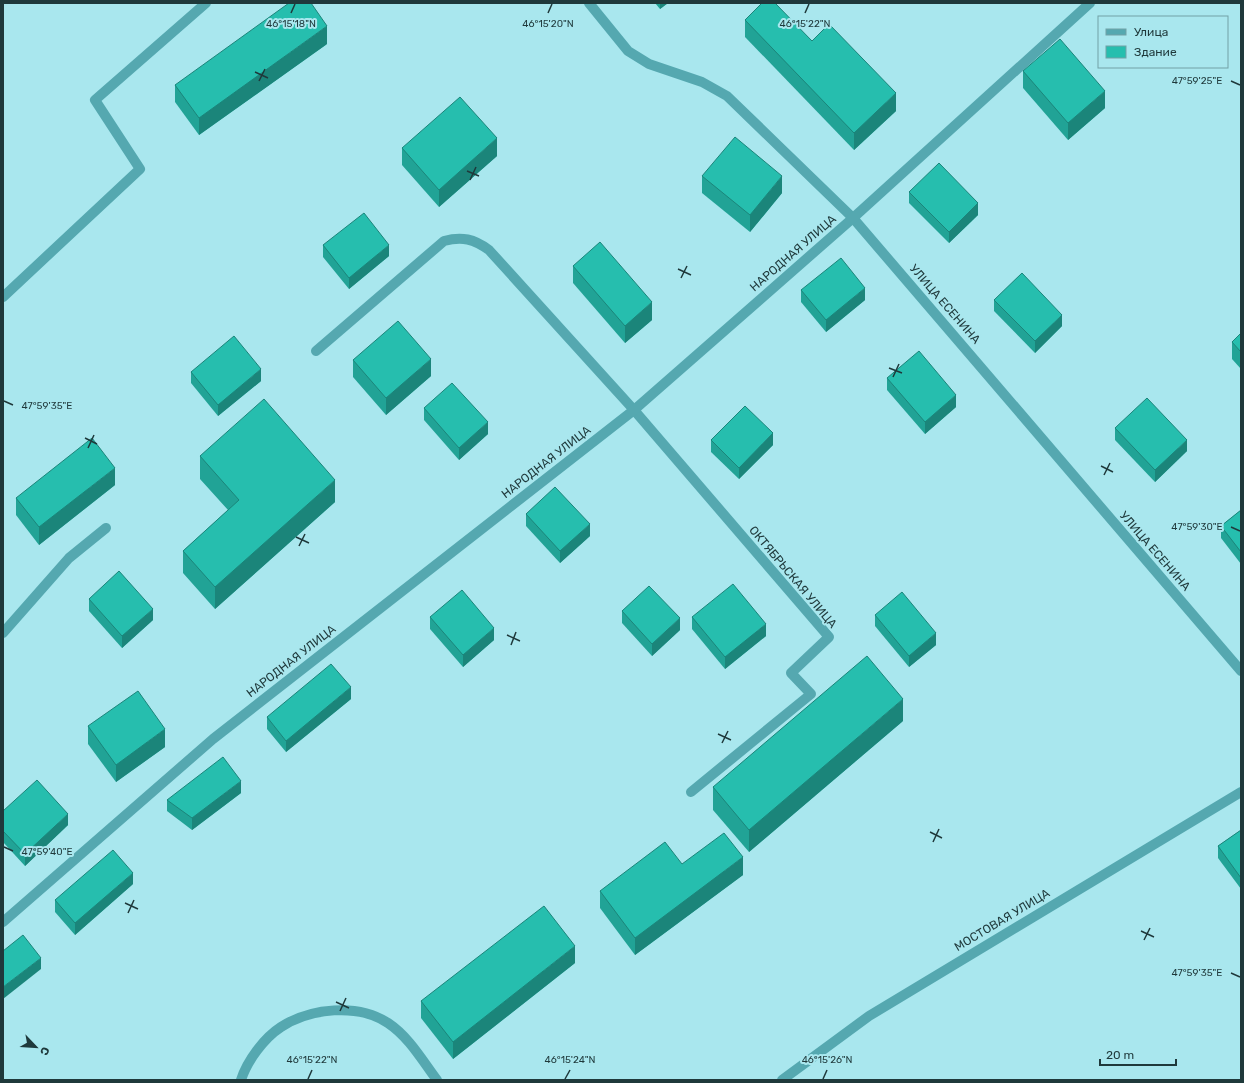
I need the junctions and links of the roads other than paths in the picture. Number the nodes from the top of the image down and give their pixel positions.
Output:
1 (206, 3) edge
2 (589, 3) edge
3 (1090, 3) edge
4 (853, 218) junction
5 (3, 297) edge
6 (316, 351) dead end
7 (634, 410) junction
8 (106, 528) dead end
9 (3, 633) edge
10 (1241, 671) edge
11 (691, 792) dead end
12 (1241, 792) edge
13 (3, 922) edge
14 (241, 1080) edge
15 (437, 1080) edge
16 (782, 1080) edge

1 - 5 street
2 - 4 street, УЛИЦА ЕСЕНИНА
3 - 4 street, НАРОДНАЯ УЛИЦА
4 - 7 street, НАРОДНАЯ УЛИЦА
4 - 10 street, УЛИЦА ЕСЕНИНА
6 - 7 street
7 - 11 street, ОКТЯБРЬСКАЯ УЛИЦА
7 - 13 street, НАРОДНАЯ УЛИЦА
8 - 9 street
12 - 16 street, МОСТОВАЯ УЛИЦА
14 - 15 street

